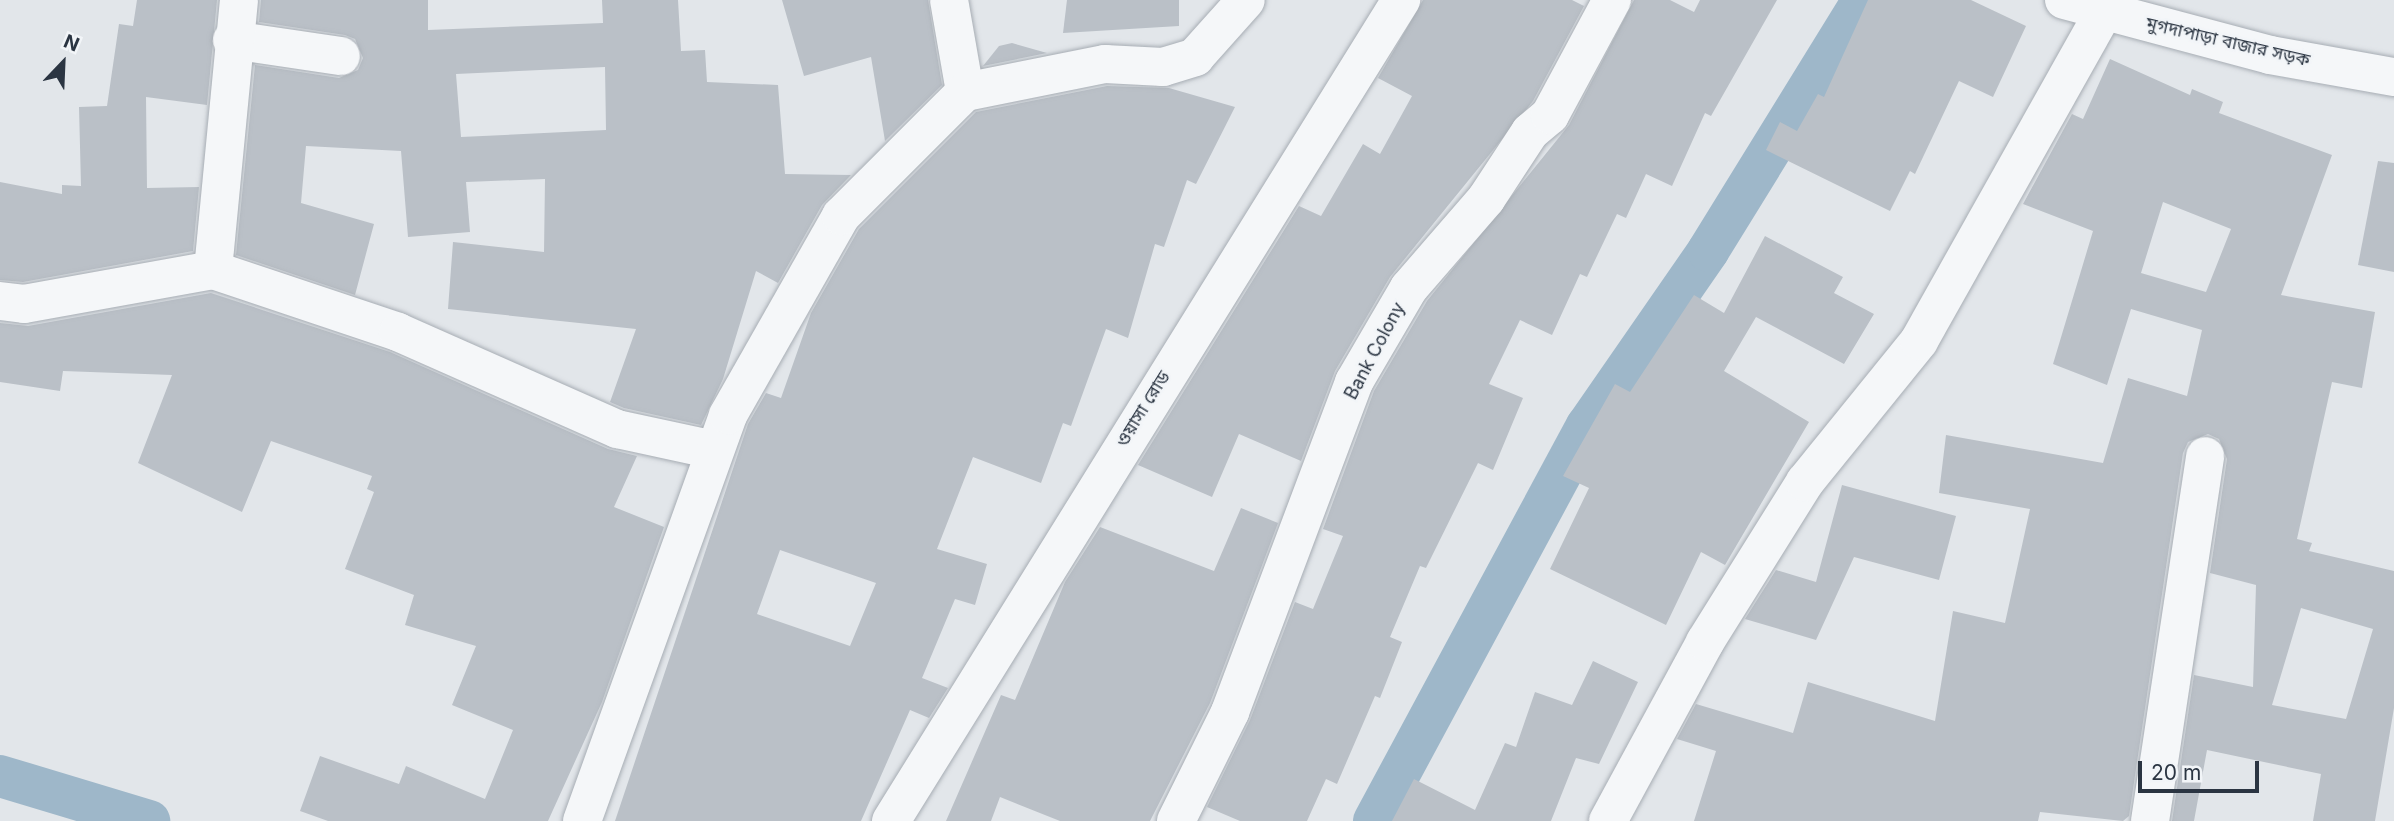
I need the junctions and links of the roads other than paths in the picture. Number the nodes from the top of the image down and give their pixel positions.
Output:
1 (239, 0) edge
2 (949, 0) edge
3 (1246, 0) edge
4 (1401, 0) edge
5 (1612, 0) edge
6 (2064, 0) edge
7 (2104, 12) junction
8 (232, 40) junction
9 (341, 56) dead end
10 (2394, 77) edge
11 (965, 92) junction
12 (213, 270) junction
13 (0, 301) edge
14 (714, 450) junction
15 (2205, 456) dead end
16 (582, 821) edge
17 (891, 821) edge
18 (1176, 821) edge
19 (1608, 821) edge
20 (2150, 821) edge

1 - 8 street
2 - 11 street
3 - 11 street
4 - 17 street, ওয়াসা রোড
5 - 18 street, Bank Colony
6 - 7 street, মুগদাপাড়া বাজার সড়ক
7 - 10 street, মুগদাপাড়া বাজার সড়ক
7 - 19 street
8 - 9 street
8 - 12 street
11 - 14 street
12 - 13 street
12 - 14 street
14 - 16 street
15 - 20 street

